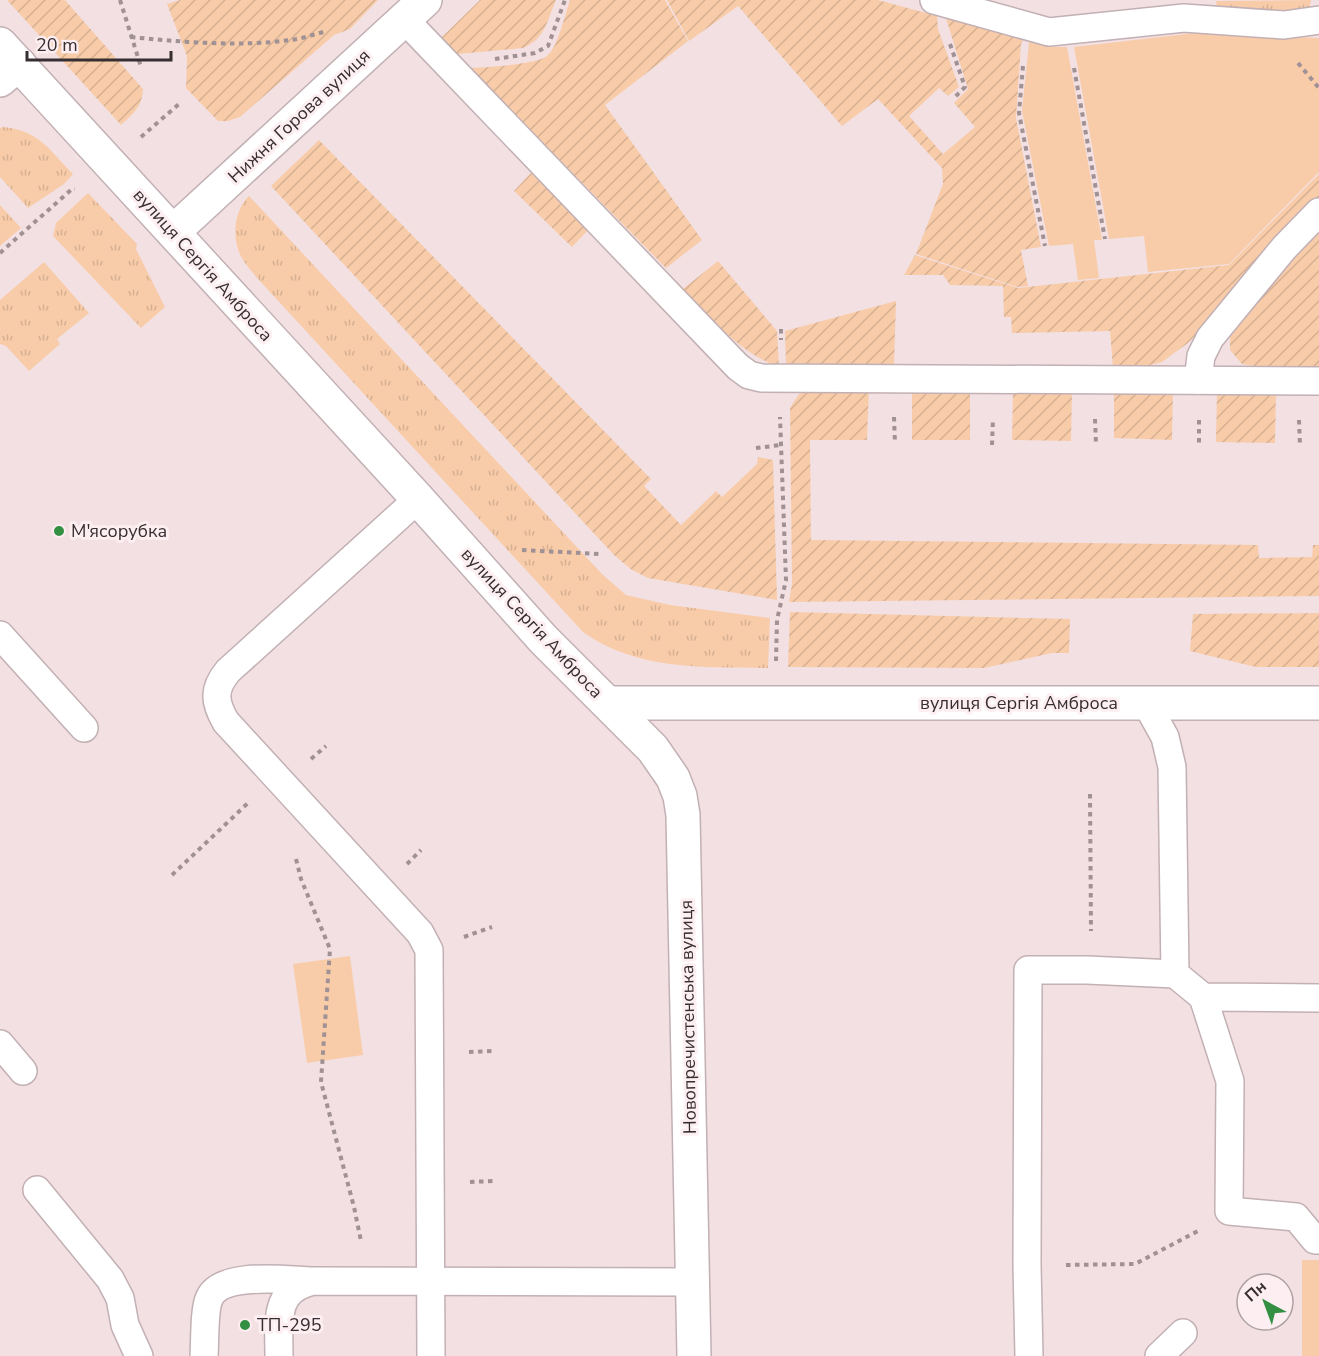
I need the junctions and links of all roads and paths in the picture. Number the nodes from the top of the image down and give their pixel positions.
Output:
1 (120, 0) edge
2 (565, 0) edge
3 (937, 1) edge
4 (415, 10) edge
5 (1319, 20) edge
6 (1027, 27) junction
7 (331, 30) dead end
8 (1068, 31) junction
9 (132, 37) junction
10 (6, 63) edge
11 (141, 66) dead end
12 (449, 66) junction
13 (953, 99) dead end
14 (179, 104) dead end
15 (135, 143) dead end
16 (78, 189) dead end
17 (1319, 212) edge
18 (172, 232) junction
19 (1105, 239) dead end
20 (1045, 246) dead end
21 (0, 253) edge
22 (779, 378) junction
23 (1198, 380) junction
24 (1319, 381) edge
25 (781, 445) junction
26 (756, 448) dead end
27 (418, 499) junction
28 (460, 546) junction
29 (599, 554) dead end
30 (0, 635) edge
31 (777, 667) dead end
32 (1146, 703) junction
33 (1319, 703) edge
34 (608, 704) junction
35 (84, 728) dead end
36 (276, 776) junction
37 (1090, 794) dead end
38 (296, 856) dead end
39 (172, 875) dead end
40 (1087, 970) junction
41 (1175, 974) junction
42 (1203, 997) junction
43 (1319, 998) edge
44 (0, 1044) edge
45 (23, 1071) dead end
46 (37, 1190) dead end
47 (1229, 1211) junction
48 (1319, 1240) edge
49 (1027, 1265) junction
50 (430, 1280) junction
51 (315, 1281) junction
52 (368, 1281) junction
53 (693, 1282) junction
54 (1183, 1334) dead end
55 (139, 1356) edge
56 (204, 1356) edge
57 (279, 1356) edge
58 (431, 1356) edge
59 (694, 1356) edge
60 (1029, 1356) edge
61 (1159, 1356) edge

1 - 9 path
2 - 12 path
3 - 6 lane
3 - 13 path
4 - 12 lane
4 - 18 street, Нижня Горова вулиця
5 - 8 lane
6 - 8 lane
6 - 20 path
7 - 9 path
8 - 19 path
9 - 11 path
10 - 18 street, вулиця Сергія Амброса
12 - 22 lane
14 - 15 path
16 - 21 path
17 - 23 lane
18 - 27 street, вулиця Сергія Амброса
22 - 23 lane
22 - 25 path
23 - 24 lane
25 - 26 path
25 - 31 path
27 - 28 street, вулиця Сергія Амброса
27 - 36 lane
28 - 29 path
28 - 34 street, вулиця Сергія Амброса
30 - 35 lane
32 - 33 street, вулиця Сергія Амброса
32 - 34 street, вулиця Сергія Амброса
32 - 41 lane
34 - 53 street, Новопречистенська вулиця
36 - 39 path
36 - 50 lane
37 - 40 path
38 - 52 path
40 - 41 lane
40 - 49 lane
41 - 42 lane
42 - 43 lane
42 - 47 lane
44 - 45 lane
46 - 55 lane
47 - 48 lane
47 - 49 path
49 - 60 lane
50 - 52 lane
50 - 53 lane
50 - 58 lane
51 - 52 lane
51 - 56 lane
51 - 57 lane
53 - 59 street, Новопречистенська вулиця
54 - 61 lane

